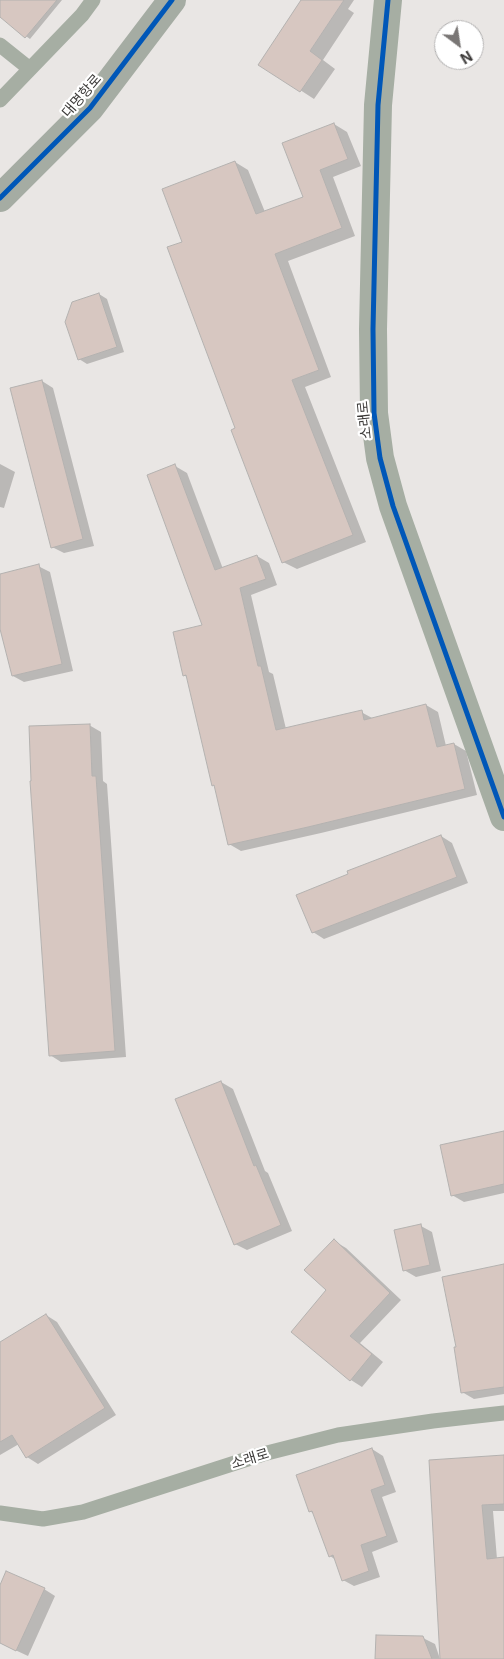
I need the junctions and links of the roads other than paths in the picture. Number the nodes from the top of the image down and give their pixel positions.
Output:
1 (93, 0) edge
2 (172, 0) edge
3 (388, 0) edge
4 (0, 45) edge
5 (30, 69) junction
6 (0, 100) edge
7 (0, 198) edge
8 (504, 816) edge
9 (504, 1413) edge
10 (0, 1513) edge

1 - 5 lane
2 - 7 main road, 대명항로
3 - 8 street, 소래로
4 - 5 lane
5 - 6 lane
9 - 10 lane, 소래로

